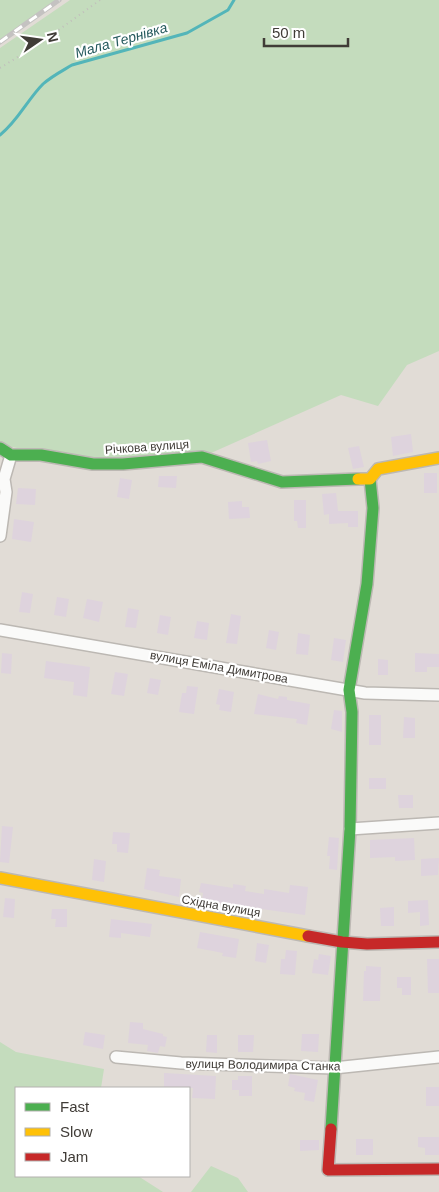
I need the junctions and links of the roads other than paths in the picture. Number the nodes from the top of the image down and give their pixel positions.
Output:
1 (0, 448) edge
2 (11, 455) junction
3 (439, 458) edge
4 (370, 479) junction
5 (0, 536) edge
6 (0, 630) edge
7 (349, 690) junction
8 (439, 695) edge
9 (439, 823) edge
10 (350, 829) junction
11 (0, 878) edge
12 (342, 942) junction
13 (439, 942) edge
14 (116, 1057) dead end
15 (439, 1057) edge
16 (334, 1068) junction
17 (439, 1169) edge

1 - 2 street
2 - 4 street, Річкова вулиця
2 - 5 street
3 - 4 street, Річкова вулиця
4 - 7 street
6 - 7 street, вулиця Еміла Димитрова
7 - 8 street, вулиця Еміла Димитрова
7 - 10 street
9 - 10 street
10 - 12 street
11 - 12 street, Східна вулиця
12 - 13 street, Східна вулиця
12 - 16 street
14 - 16 street, вулиця Володимира Станка
15 - 16 street, вулиця Володимира Станка
16 - 17 street

